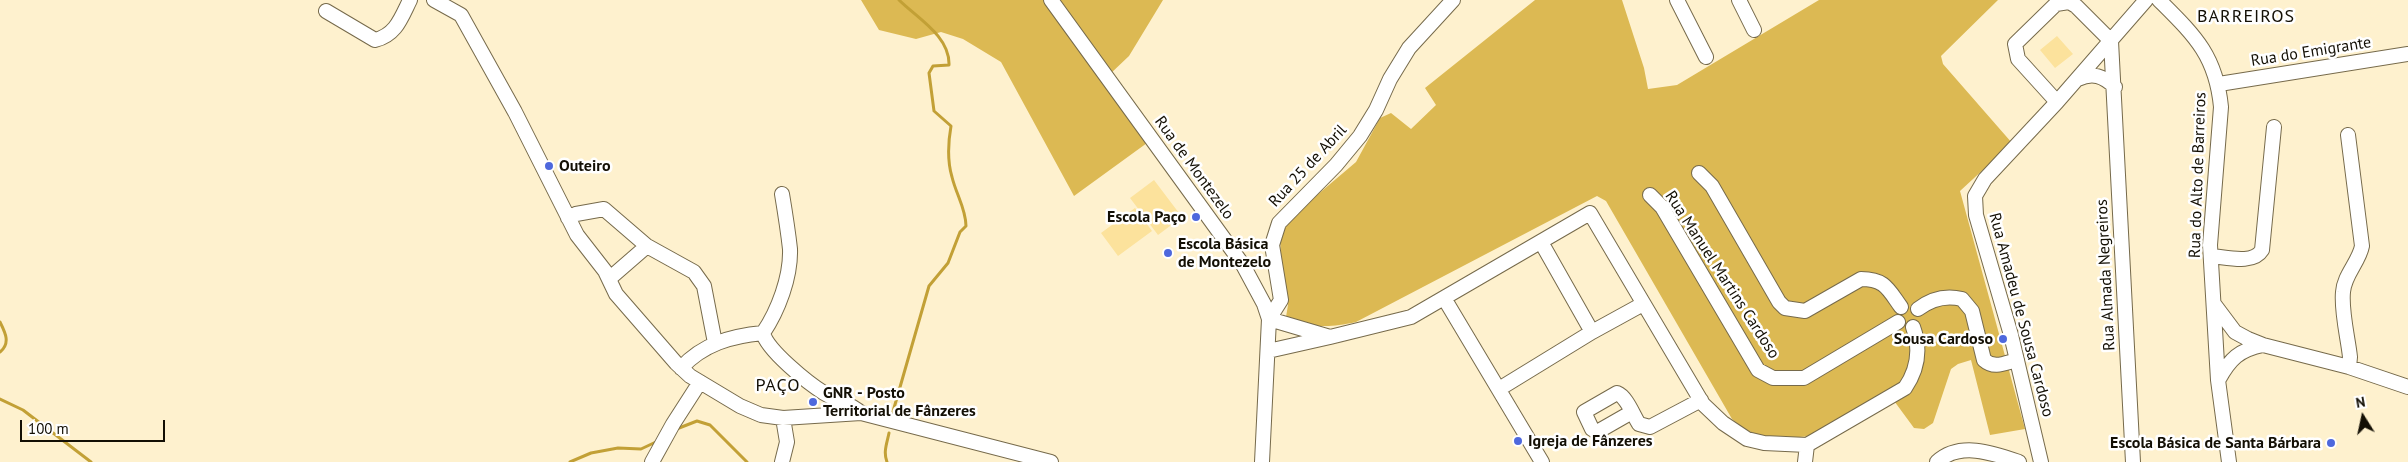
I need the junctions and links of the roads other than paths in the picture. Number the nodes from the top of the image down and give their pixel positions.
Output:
1 (410, 0) edge
2 (434, 0) edge
3 (1051, 0) edge
4 (1453, 0) edge
5 (1677, 0) edge
6 (1739, 0) edge
7 (2146, 0) edge
8 (2159, 0) edge
9 (326, 11) dead end
10 (1754, 30) dead end
11 (2111, 41) junction
12 (2408, 54) edge
13 (1706, 57) dead end
14 (2078, 79) junction
15 (2219, 84) junction
16 (2115, 87) junction
17 (2058, 102) junction
18 (2274, 127) dead end
19 (2348, 135) dead end
20 (1699, 173) dead end
21 (782, 194) dead end
22 (1650, 195) dead end
23 (568, 218) junction
24 (1542, 242) junction
25 (647, 246) junction
26 (2211, 256) junction
27 (608, 279) junction
28 (1444, 298) junction
29 (1643, 304) junction
30 (2213, 304) junction
31 (1900, 307) junction
32 (1918, 309) junction
33 (1269, 319) junction
34 (1898, 322) junction
35 (1913, 327) junction
36 (1592, 332) junction
37 (2235, 332) junction
38 (762, 333) junction
39 (1330, 337) junction
40 (715, 343) junction
41 (2263, 345) junction
42 (1268, 351) junction
43 (2236, 354) junction
44 (2017, 360) junction
45 (2349, 366) junction
46 (682, 368) junction
47 (2218, 380) junction
48 (700, 382) junction
49 (2408, 387) edge
50 (1499, 389) junction
51 (825, 394) junction
52 (1701, 400) junction
53 (1632, 412) dead end
54 (861, 414) junction
55 (825, 415) junction
56 (783, 418) junction
57 (1807, 445) junction
58 (652, 462) edge
59 (782, 462) edge
60 (1051, 462) edge
61 (1262, 462) edge
62 (1542, 462) edge
63 (1805, 462) edge
64 (1937, 462) edge
65 (2019, 462) edge
66 (2041, 462) edge
67 (2133, 462) edge
68 (2229, 462) edge

1 - 9 street
2 - 23 street
3 - 33 street, Rua de Montezelo
4 - 33 street, Rua 25 de Abril
5 - 13 street
6 - 10 street
7 - 11 street, Rua Amadeu de Sousa Cardoso
8 - 15 street, Rua do Alto de Barreiros
11 - 14 street, Rua Amadeu de Sousa Cardoso
11 - 16 street, Rua Almada Negreiros
11 - 17 street
12 - 15 street, Rua do Emigrante
14 - 16 street
14 - 17 street, Rua Amadeu de Sousa Cardoso
15 - 26 street, Rua do Alto de Barreiros
16 - 67 street, Rua Almada Negreiros
17 - 44 street, Rua Amadeu de Sousa Cardoso
18 - 26 street
19 - 45 street
20 - 31 street
21 - 38 street
22 - 34 street, Rua Manuel Martins Cardoso
23 - 25 street
23 - 27 street
24 - 28 street
24 - 29 street
24 - 36 street
25 - 27 street
25 - 40 street
26 - 30 street, Rua do Alto de Barreiros
27 - 46 street
28 - 39 street
28 - 50 street
29 - 36 street
29 - 52 street
30 - 37 street
30 - 47 street, Rua do Alto de Barreiros
31 - 32 street
31 - 34 street
32 - 35 street
32 - 44 street
33 - 39 street
33 - 42 street, Rua de Montezelo
34 - 35 street
35 - 57 street
36 - 50 street
37 - 41 street
37 - 43 street
38 - 40 street
38 - 51 street
39 - 42 street
40 - 46 street
41 - 43 street
41 - 45 street
42 - 61 street, Rua de Montezelo
43 - 47 street
44 - 66 street, Rua Amadeu de Sousa Cardoso
45 - 49 street
46 - 48 street
47 - 68 street, Rua do Alto de Barreiros
48 - 56 street
48 - 58 street
50 - 62 street
51 - 54 street
51 - 55 street
52 - 53 street
52 - 57 street
54 - 55 street
54 - 60 street
55 - 56 street
56 - 59 street
57 - 63 street
64 - 65 street

